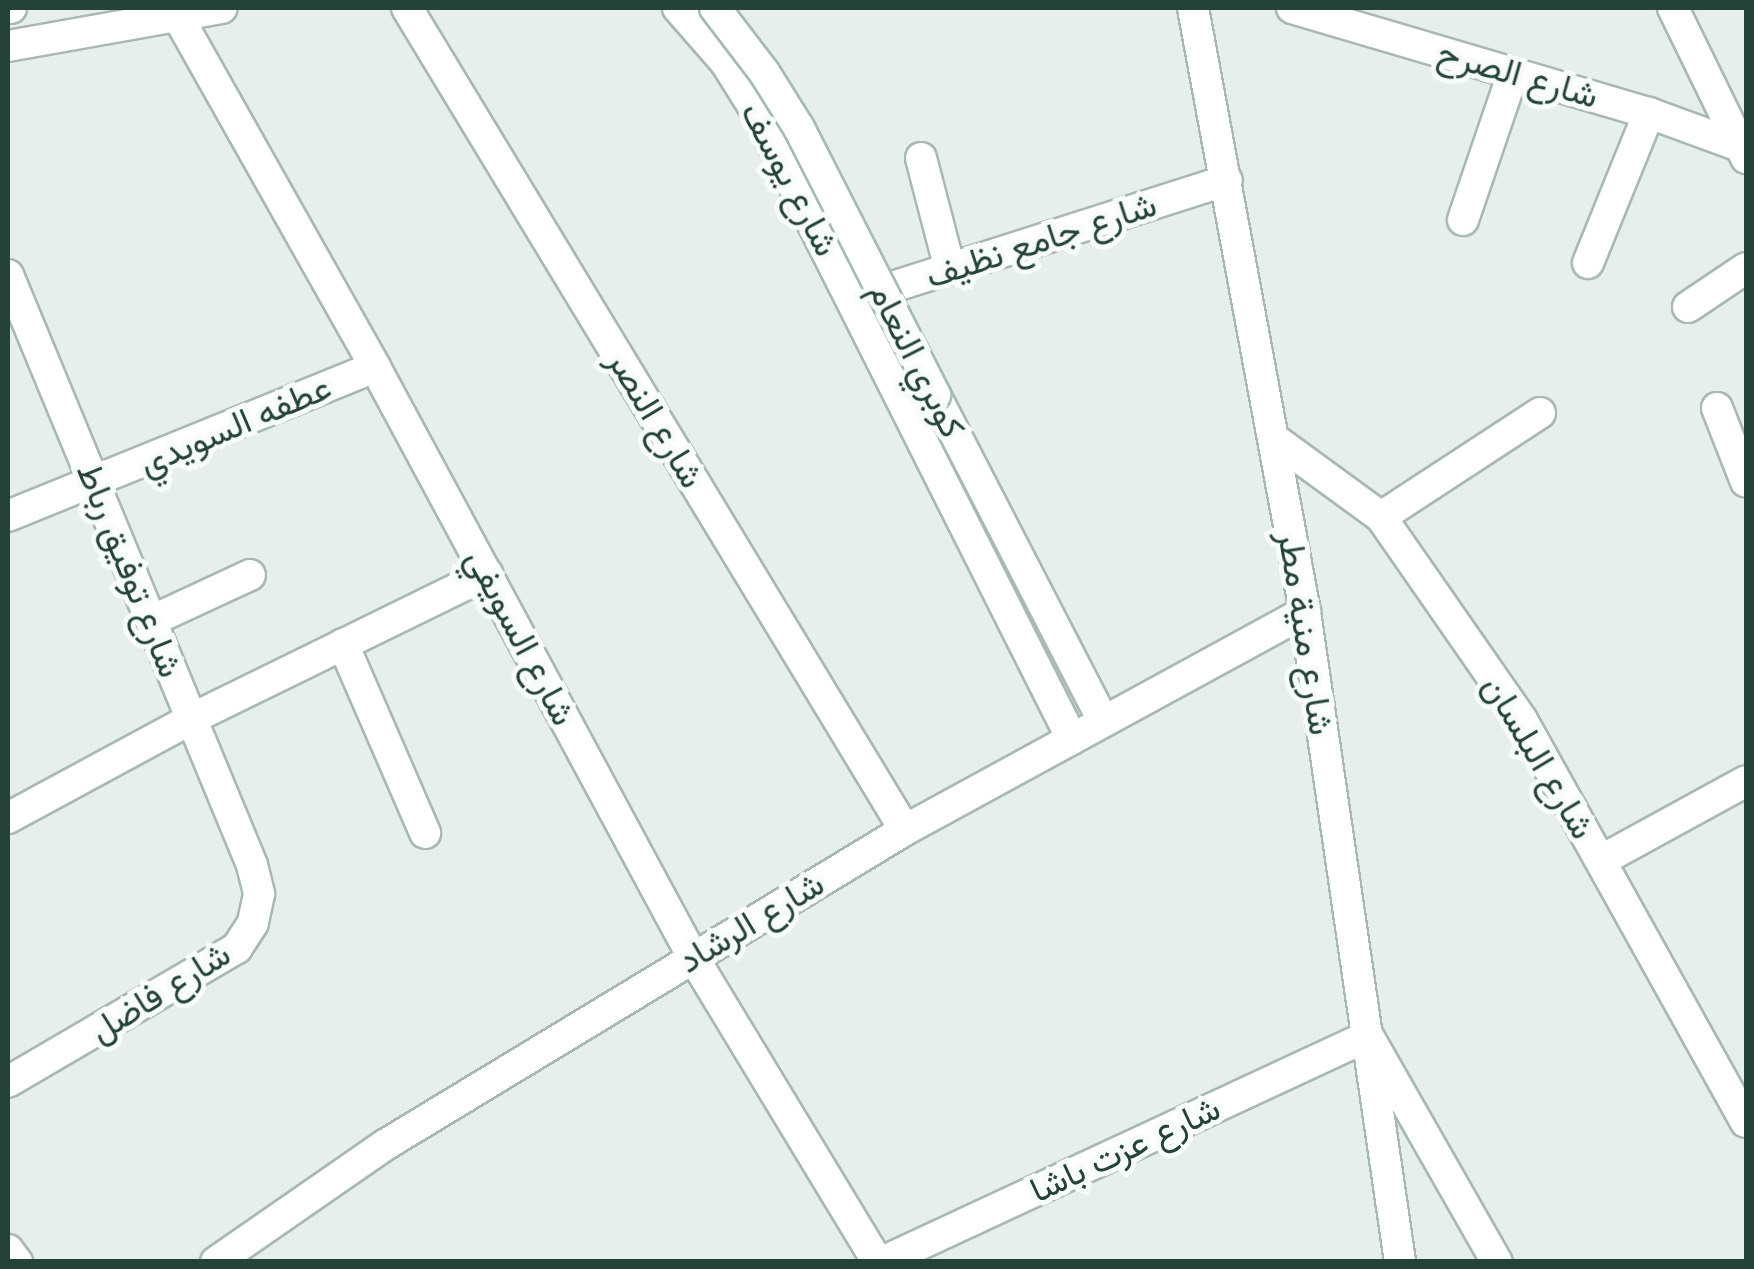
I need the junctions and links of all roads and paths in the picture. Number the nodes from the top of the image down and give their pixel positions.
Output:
1 (222, 8) edge
2 (408, 8) edge
3 (678, 8) edge
4 (715, 8) edge
5 (1193, 8) edge
6 (1292, 8) edge
7 (1673, 8) edge
8 (175, 11) edge
9 (8, 46) edge
10 (1513, 73) junction
11 (1649, 113) junction
12 (1744, 152) edge
13 (921, 158) dead end
14 (1227, 180) junction
15 (1463, 220) dead end
16 (1588, 264) dead end
17 (1746, 268) edge
18 (950, 269) junction
19 (8, 275) edge
20 (854, 300) junction
21 (1688, 307) dead end
22 (20, 342) edge
23 (375, 367) junction
24 (1717, 408) dead end
25 (1540, 413) dead end
26 (1274, 439) junction
27 (1746, 482) edge
28 (94, 484) junction
29 (8, 516) edge
30 (1381, 517) junction
31 (487, 574) junction
32 (250, 575) dead end
33 (1304, 612) junction
34 (151, 621) junction
35 (343, 644) junction
36 (191, 718) junction
37 (1103, 722) junction
38 (1072, 738) junction
39 (1746, 782) edge
40 (8, 818) edge
41 (905, 830) junction
42 (425, 833) dead end
43 (1602, 860) junction
44 (252, 865) joint
45 (694, 956) junction
46 (1368, 1036) junction
47 (8, 1082) edge
48 (1746, 1122) edge
49 (8, 1250) edge
50 (18, 1262) edge
51 (216, 1262) edge
52 (880, 1262) edge
53 (1400, 1262) edge
54 (1497, 1262) edge

1 - 8 street
2 - 41 street, شارع النصر
3 - 20 street, شارع يوسف
4 - 37 street, كوبري النعام, bridge
5 - 14 street, شارع منية مطر
6 - 10 street, شارع الصرح
7 - 12 street
8 - 9 street
8 - 23 street, شارع السويفي
10 - 11 street, شارع الصرح
10 - 15 street
11 - 12 street, شارع الصرح
11 - 16 street
13 - 18 street
14 - 18 street, شارع جامع نظيف
14 - 26 street, شارع منية مطر
17 - 21 street
18 - 20 street, شارع جامع نظيف
19 - 22 street, شارع توفيق رباط
20 - 38 street, شارع يوسف
22 - 28 street, شارع توفيق رباط
23 - 28 street, عطفه السويدي
23 - 31 street, شارع السويفي
24 - 27 street
25 - 30 street
26 - 30 street, شارع البلسان
26 - 33 street, شارع منية مطر
28 - 29 street, عطفه السويدي
28 - 34 street, شارع توفيق رباط
30 - 43 street, شارع البلسان
31 - 35 street
31 - 45 street, شارع السويفي
32 - 34 street
33 - 37 street, شارع الرشاد
33 - 46 street, شارع منية مطر
34 - 36 street, شارع توفيق رباط
35 - 36 street
35 - 42 street
36 - 40 street
36 - 44 street, شارع توفيق رباط
37 - 38 street, شارع الرشاد
38 - 41 street, شارع الرشاد
39 - 43 street
41 - 45 street, شارع الرشاد
43 - 48 street, شارع البلسان
44 - 47 street, شارع فاضل
45 - 51 street, شارع الرشاد
45 - 52 street, شارع السويفي
46 - 52 street, شارع عزت باشا
46 - 53 street, شارع منية مطر
46 - 54 street
49 - 50 street

